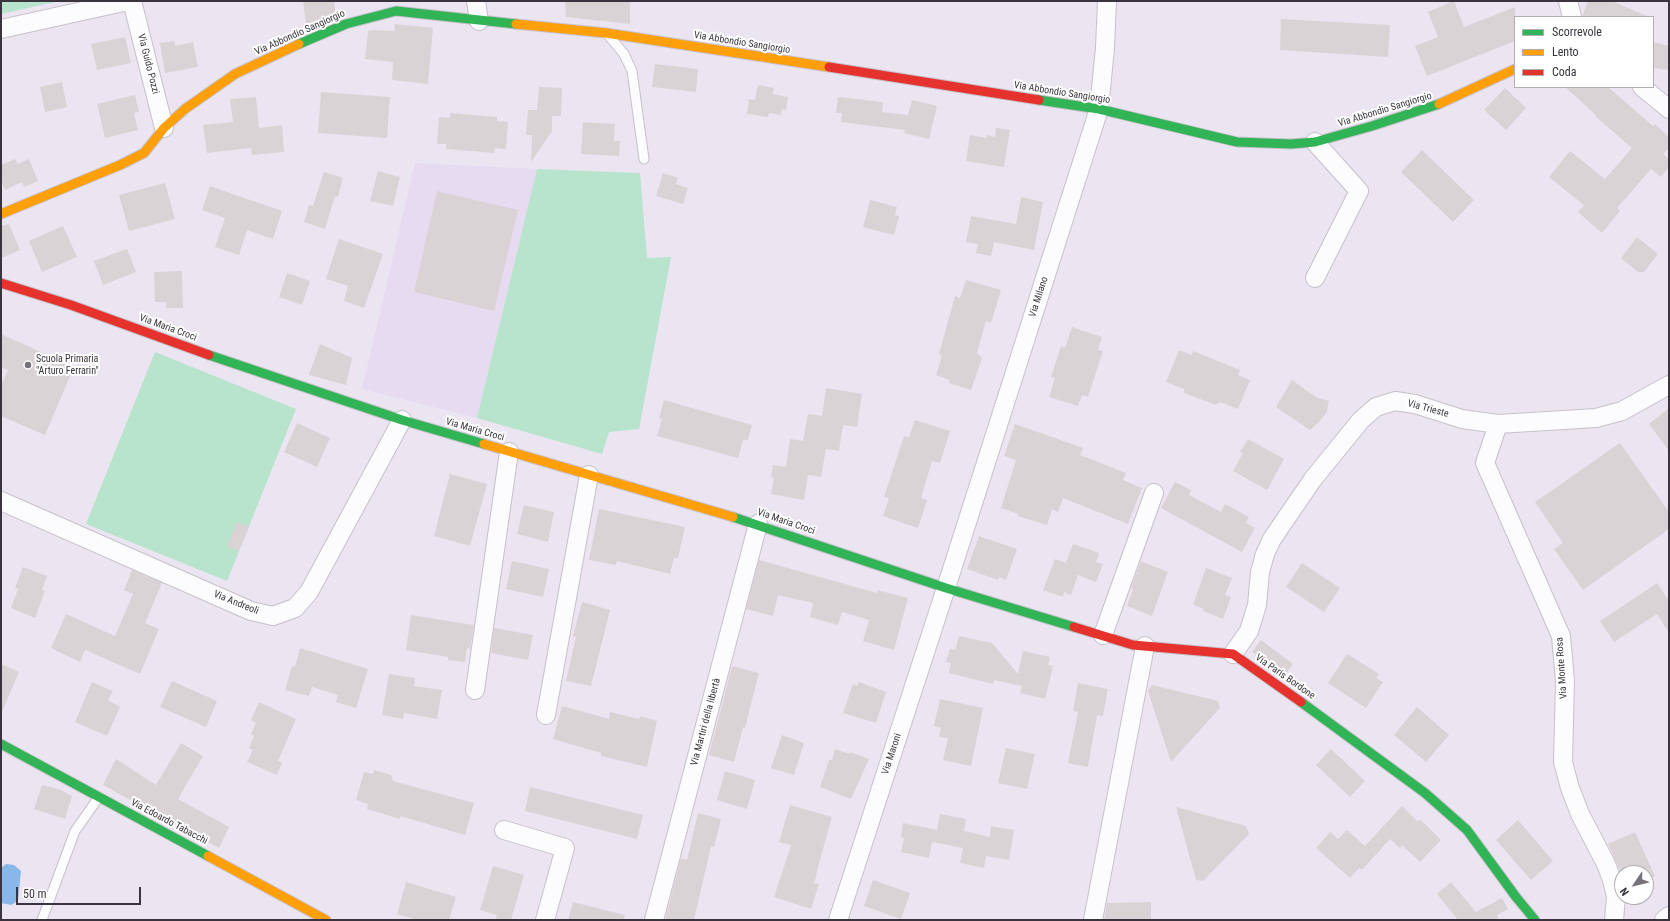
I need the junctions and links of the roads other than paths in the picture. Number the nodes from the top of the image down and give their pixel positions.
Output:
1 (128, 1) edge
2 (132, 1) edge
3 (476, 1) edge
4 (1107, 1) edge
5 (1568, 1) edge
6 (1572, 16) edge
7 (478, 21) junction
8 (1, 29) edge
9 (606, 32) junction
10 (1514, 69) edge
11 (1643, 88) edge
12 (1099, 109) junction
13 (1669, 109) edge
14 (164, 128) junction
15 (1315, 142) junction
16 (644, 159) dead end
17 (1, 214) edge
18 (1315, 278) dead end
19 (1, 283) edge
20 (1669, 385) edge
21 (402, 420) junction
22 (1498, 424) junction
23 (509, 452) junction
24 (589, 475) junction
25 (1154, 493) dead end
26 (1, 501) edge
27 (758, 524) junction
28 (946, 588) junction
29 (1103, 635) junction
30 (1145, 646) junction
31 (1233, 654) junction
32 (475, 690) dead end
33 (546, 715) dead end
34 (1, 744) edge
35 (99, 797) junction
36 (504, 830) dead end
37 (1669, 916) edge
38 (42, 920) edge
39 (326, 920) edge
40 (545, 920) edge
41 (654, 920) edge
42 (838, 920) edge
43 (1093, 920) edge
44 (1535, 920) edge
45 (1614, 920) edge
46 (1664, 920) edge

1 - 8 street
2 - 14 street, Via Guido Pozzi
3 - 7 street
4 - 12 street, Via Milano
5 - 6 street
7 - 9 street, Via Abbondio Sangiorgio
7 - 14 street, Via Abbondio Sangiorgio
9 - 12 street, Via Abbondio Sangiorgio
9 - 16 lane
10 - 15 street, Via Abbondio Sangiorgio
11 - 13 street
12 - 15 street, Via Abbondio Sangiorgio
12 - 28 street, Via Milano
14 - 17 street, Via Abbondio Sangiorgio
15 - 18 street
19 - 21 street, Via Maria Croci
20 - 22 street, Via Trieste
21 - 23 street, Via Maria Croci
21 - 26 street, Via Andreoli
22 - 31 street, Via Trieste
22 - 45 street, Via Monte Rosa
23 - 24 street, Via Maria Croci
23 - 32 street
24 - 27 street, Via Maria Croci
24 - 33 street
25 - 29 street
27 - 28 street, Via Maria Croci
27 - 41 street, Via Martiri della libertà
28 - 29 street, Via Paris Bordone
28 - 42 street, Via Maroni
29 - 30 street, Via Paris Bordone
30 - 31 street, Via Paris Bordone
30 - 43 street
31 - 44 street, Via Paris Bordone
34 - 35 street, Via Edoardo Tabacchi
35 - 38 lane
35 - 39 street, Via Edoardo Tabacchi
36 - 40 street
37 - 46 street

